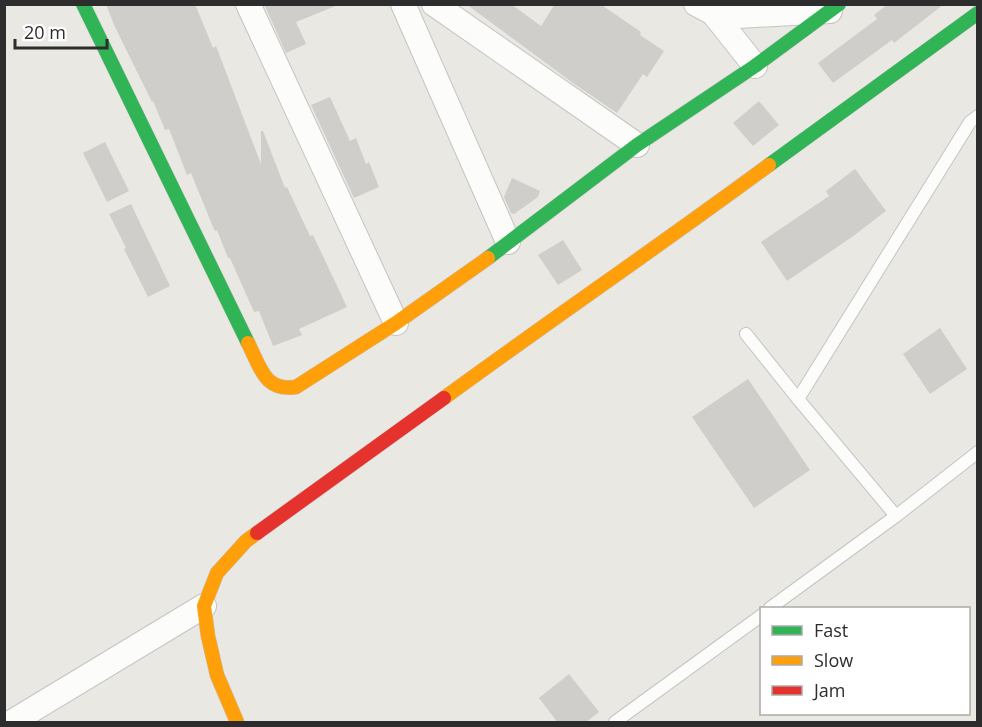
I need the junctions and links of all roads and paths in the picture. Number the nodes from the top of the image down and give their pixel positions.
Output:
1 (83, 4) edge
2 (248, 4) edge
3 (403, 4) edge
4 (434, 4) edge
5 (835, 8) edge
6 (704, 9) edge
7 (978, 13) edge
8 (755, 66) junction
9 (975, 123) edge
10 (637, 145) junction
11 (508, 242) junction
12 (396, 323) junction
13 (746, 334) dead end
14 (798, 399) junction
15 (978, 452) edge
16 (896, 516) junction
17 (204, 606) junction
18 (773, 607) edge
19 (760, 616) edge
20 (12, 723) edge
21 (237, 723) edge
22 (615, 723) edge

1 - 12 street
2 - 12 street
3 - 11 street
4 - 10 street
5 - 6 street
5 - 8 street
6 - 8 street
7 - 17 street
8 - 10 street
9 - 14 lane
10 - 11 street
11 - 12 street
13 - 14 lane
14 - 16 lane
15 - 16 lane
16 - 18 lane
17 - 20 street
17 - 21 street
19 - 22 lane

